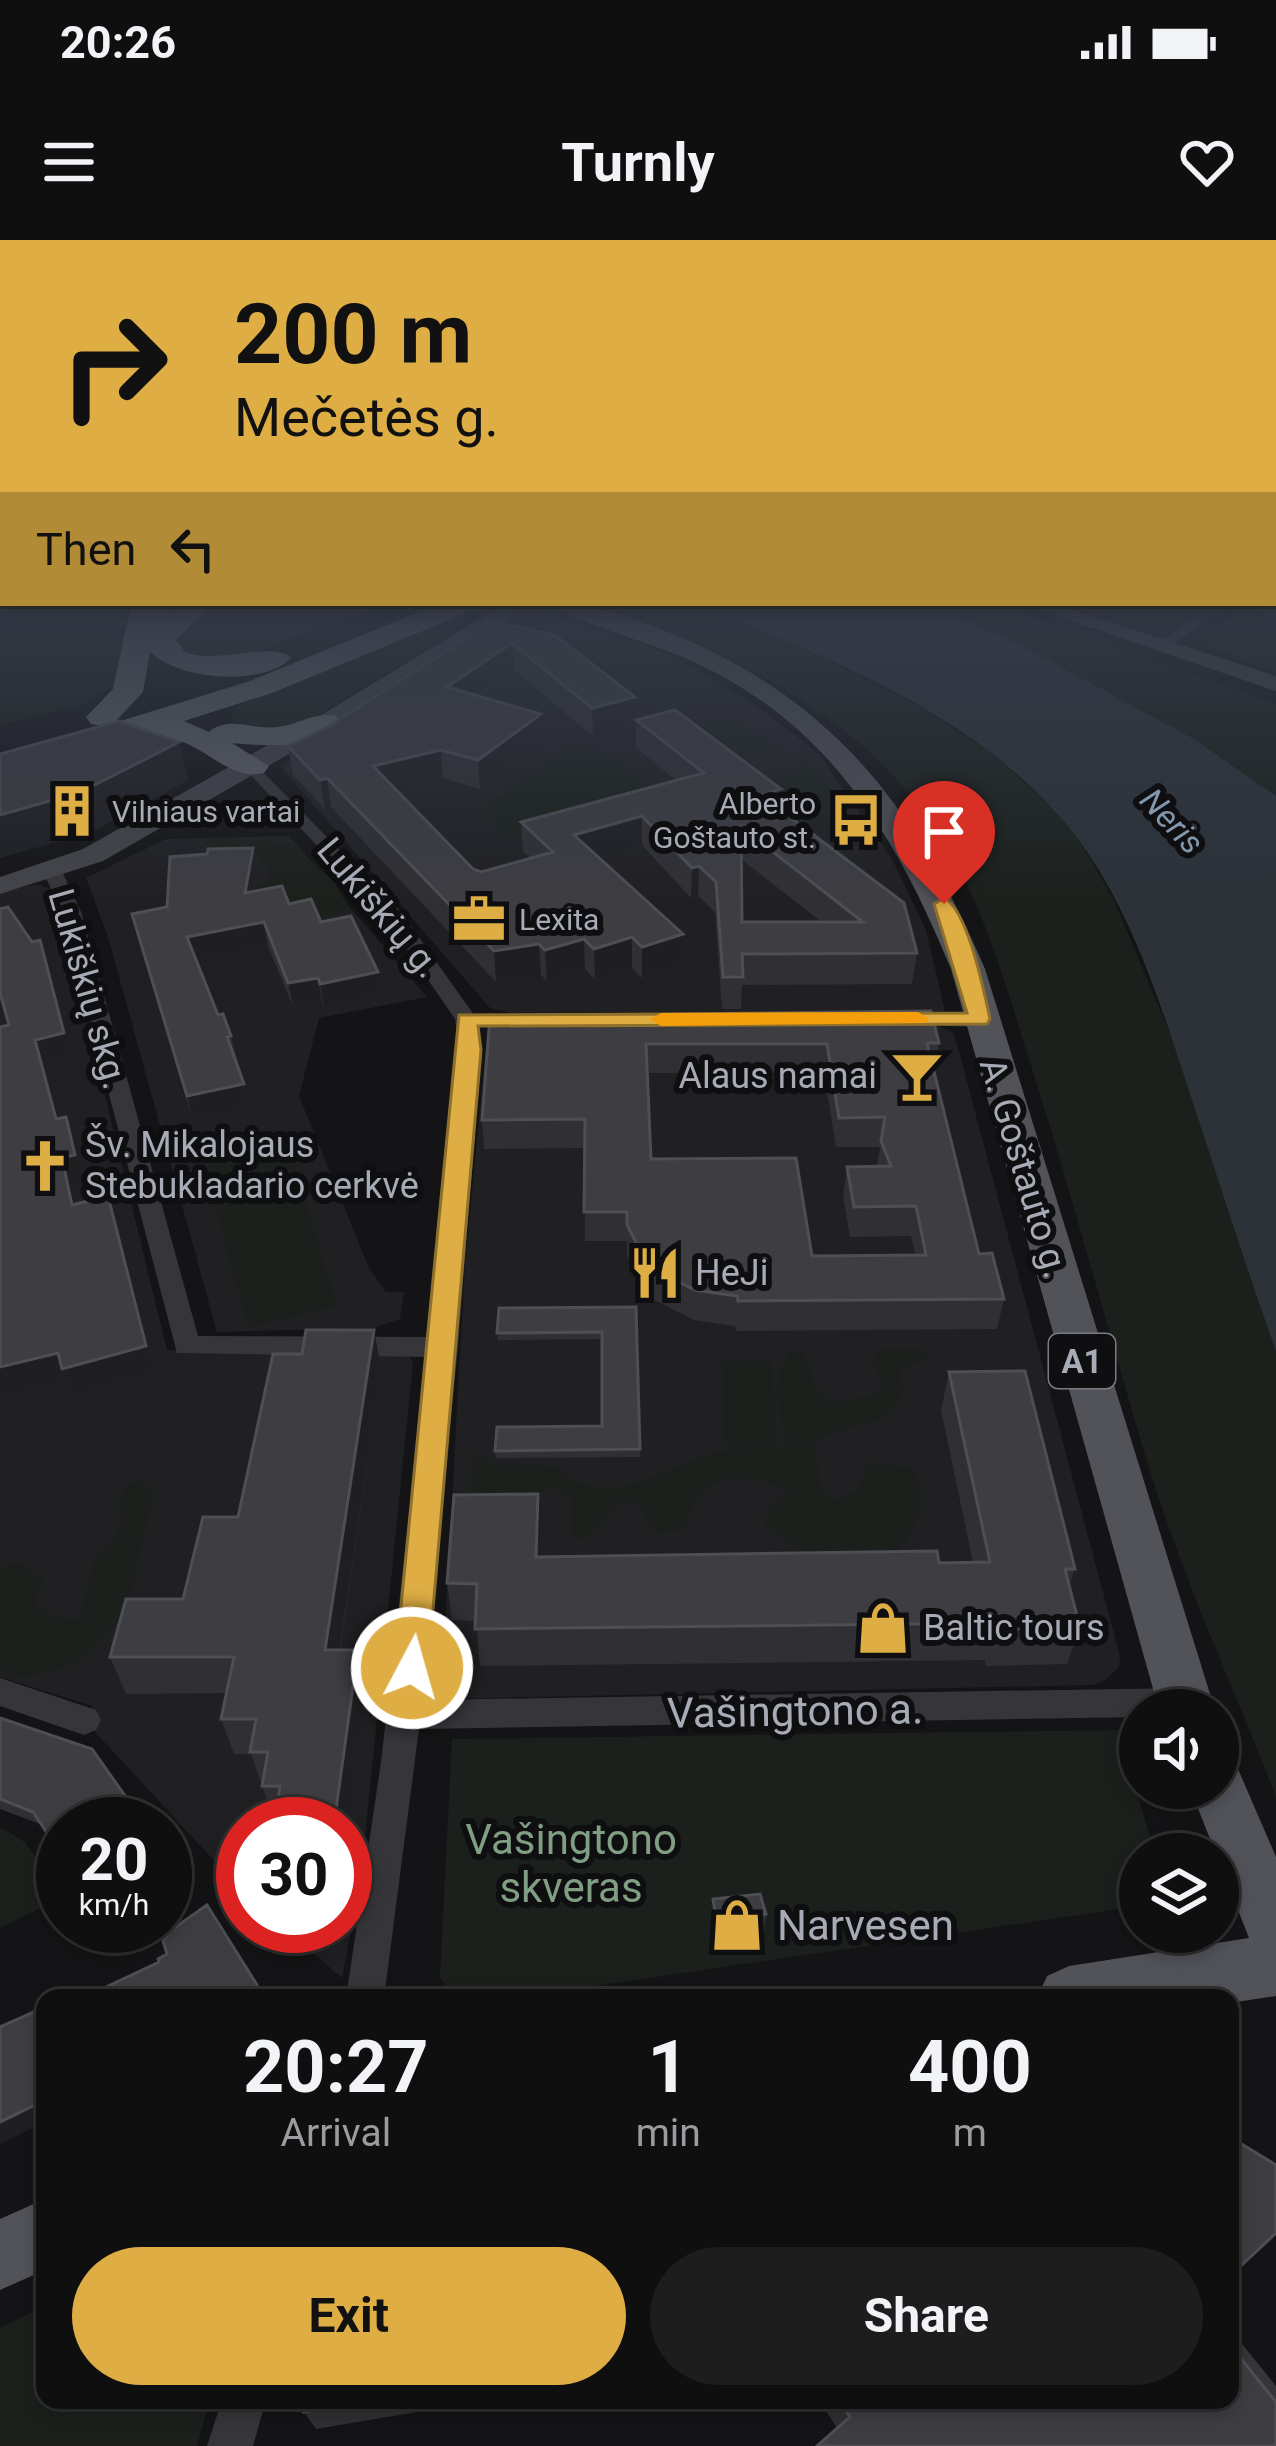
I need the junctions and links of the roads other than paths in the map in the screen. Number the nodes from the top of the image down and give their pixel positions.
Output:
1 (125, 698) edge
2 (191, 698) edge
3 (218, 698) edge
4 (242, 698) edge
5 (366, 698) edge
6 (773, 698) edge
7 (325, 723) junction
8 (109, 726) junction
9 (224, 733) junction
10 (0, 745) edge
11 (252, 766) junction
12 (0, 769) edge
13 (53, 871) junction
14 (0, 886) edge
15 (466, 1019) junction
16 (494, 1019) edge
17 (868, 1019) edge
18 (979, 1019) junction
19 (444, 1347) junction
20 (1181, 1689) edge
21 (0, 1692) edge
22 (1119, 1707) edge
23 (406, 1715) junction
24 (84, 1720) dead end
25 (1227, 1809) edge
26 (1276, 1929) edge
27 (1276, 1966) edge
28 (366, 1989) edge
29 (1127, 1989) edge
30 (36, 2238) edge
31 (0, 2255) edge
32 (1239, 2356) edge
33 (1276, 2402) edge
34 (241, 2409) edge
35 (230, 2446) edge

1 - 8 highway
2 - 8 highway
3 - 8 highway
4 - 9 highway
5 - 7 main road
6 - 18 main road, A. Goštauto g. / A1
7 - 9 highway
7 - 11 main road
8 - 10 highway
8 - 11 highway
8 - 12 highway
9 - 11 highway
11 - 13 main road
11 - 15 street, Lukiškių g.
13 - 14 main road
13 - 19 street, Lukiškių skg.
15 - 16 street
15 - 19 street
17 - 18 street
18 - 20 main road, A. Goštauto g. / A1
19 - 23 street
21 - 24 street
22 - 23 street, Vašingtono a.
23 - 28 street
25 - 26 main road
27 - 29 main road
30 - 31 main road
32 - 33 lane
34 - 35 street

